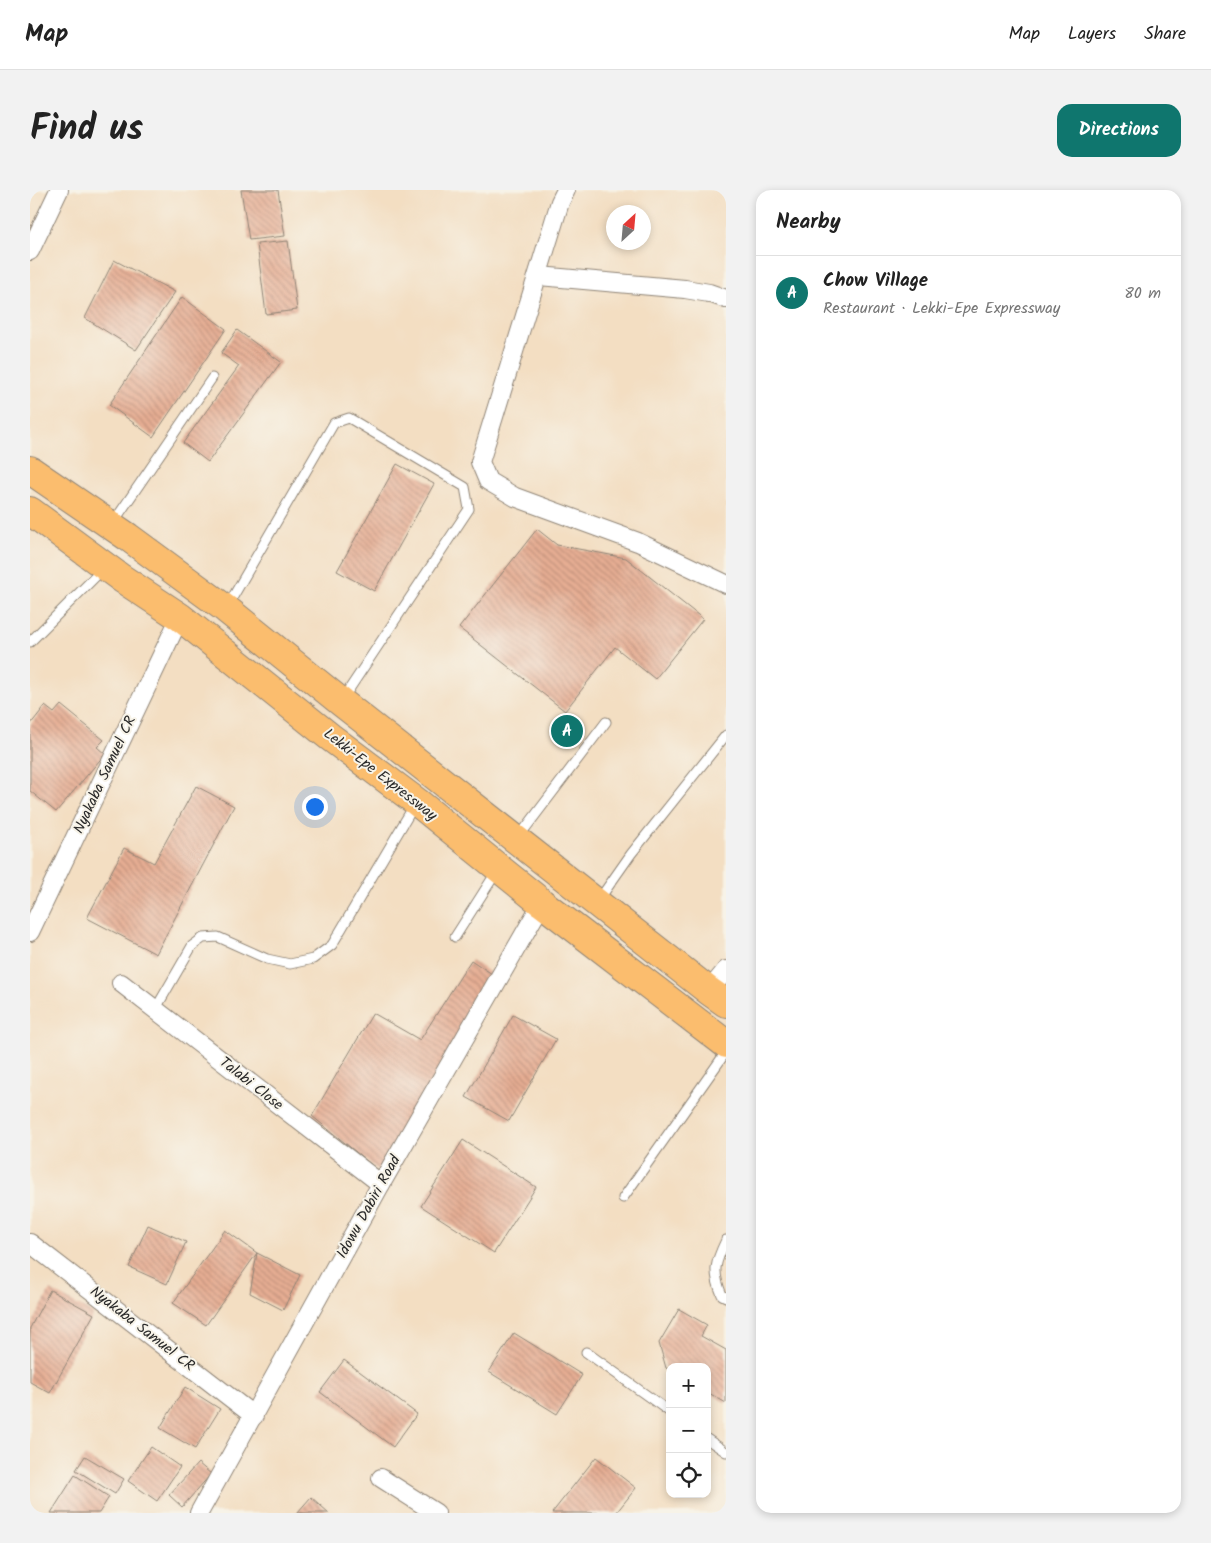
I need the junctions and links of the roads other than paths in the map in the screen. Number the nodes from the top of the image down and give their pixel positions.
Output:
1 (59, 190) edge
2 (566, 190) edge
3 (30, 251) edge
4 (539, 276) junction
5 (726, 299) edge
6 (212, 378) dead end
7 (30, 470) edge
8 (33, 518) edge
9 (112, 526) junction
10 (106, 566) junction
11 (726, 584) edge
12 (226, 609) junction
13 (180, 616) junction
14 (30, 642) edge
15 (340, 702) junction
16 (606, 722) dead end
17 (726, 735) edge
18 (417, 802) junction
19 (516, 840) junction
20 (499, 869) junction
21 (542, 903) junction
22 (597, 904) junction
23 (30, 932) edge
24 (455, 937) dead end
25 (726, 970) edge
26 (120, 984) dead end
27 (717, 997) edge
28 (155, 1010) junction
29 (726, 1044) edge
30 (726, 1052) edge
31 (381, 1184) junction
32 (623, 1198) dead end
33 (726, 1240) edge
34 (30, 1243) edge
35 (726, 1297) edge
36 (586, 1352) dead end
37 (666, 1409) edge
38 (254, 1416) junction
39 (711, 1442) edge
40 (726, 1452) edge
41 (381, 1478) dead end
42 (199, 1513) edge
43 (436, 1513) edge

1 - 3 street
2 - 4 street
4 - 5 street
4 - 11 street
6 - 9 lane
7 - 9 highway
8 - 10 highway, Lekki-Epe Expressway
9 - 12 highway
10 - 13 highway, Lekki-Epe Expressway
10 - 14 lane
12 - 15 highway
12 - 15 lane
13 - 18 highway, Lekki-Epe Expressway
13 - 23 street, Nyakaba Samuel CR
15 - 19 highway
16 - 19 lane
17 - 22 lane
18 - 20 highway, Lekki-Epe Expressway
18 - 28 lane
19 - 22 highway
20 - 21 highway, Lekki-Epe Expressway
20 - 24 lane
21 - 29 highway, Lekki-Epe Expressway
21 - 31 street, Idowu Dabiri Road
22 - 27 highway
25 - 27 street
26 - 28 street, Talabi Close
28 - 31 street, Talabi Close
30 - 32 lane
31 - 38 street, Idowu Dabiri Road
33 - 35 lane
34 - 38 street, Nyakaba Samuel CR
36 - 37 lane
38 - 42 street, Idowu Dabiri Road
39 - 40 lane
41 - 43 street

